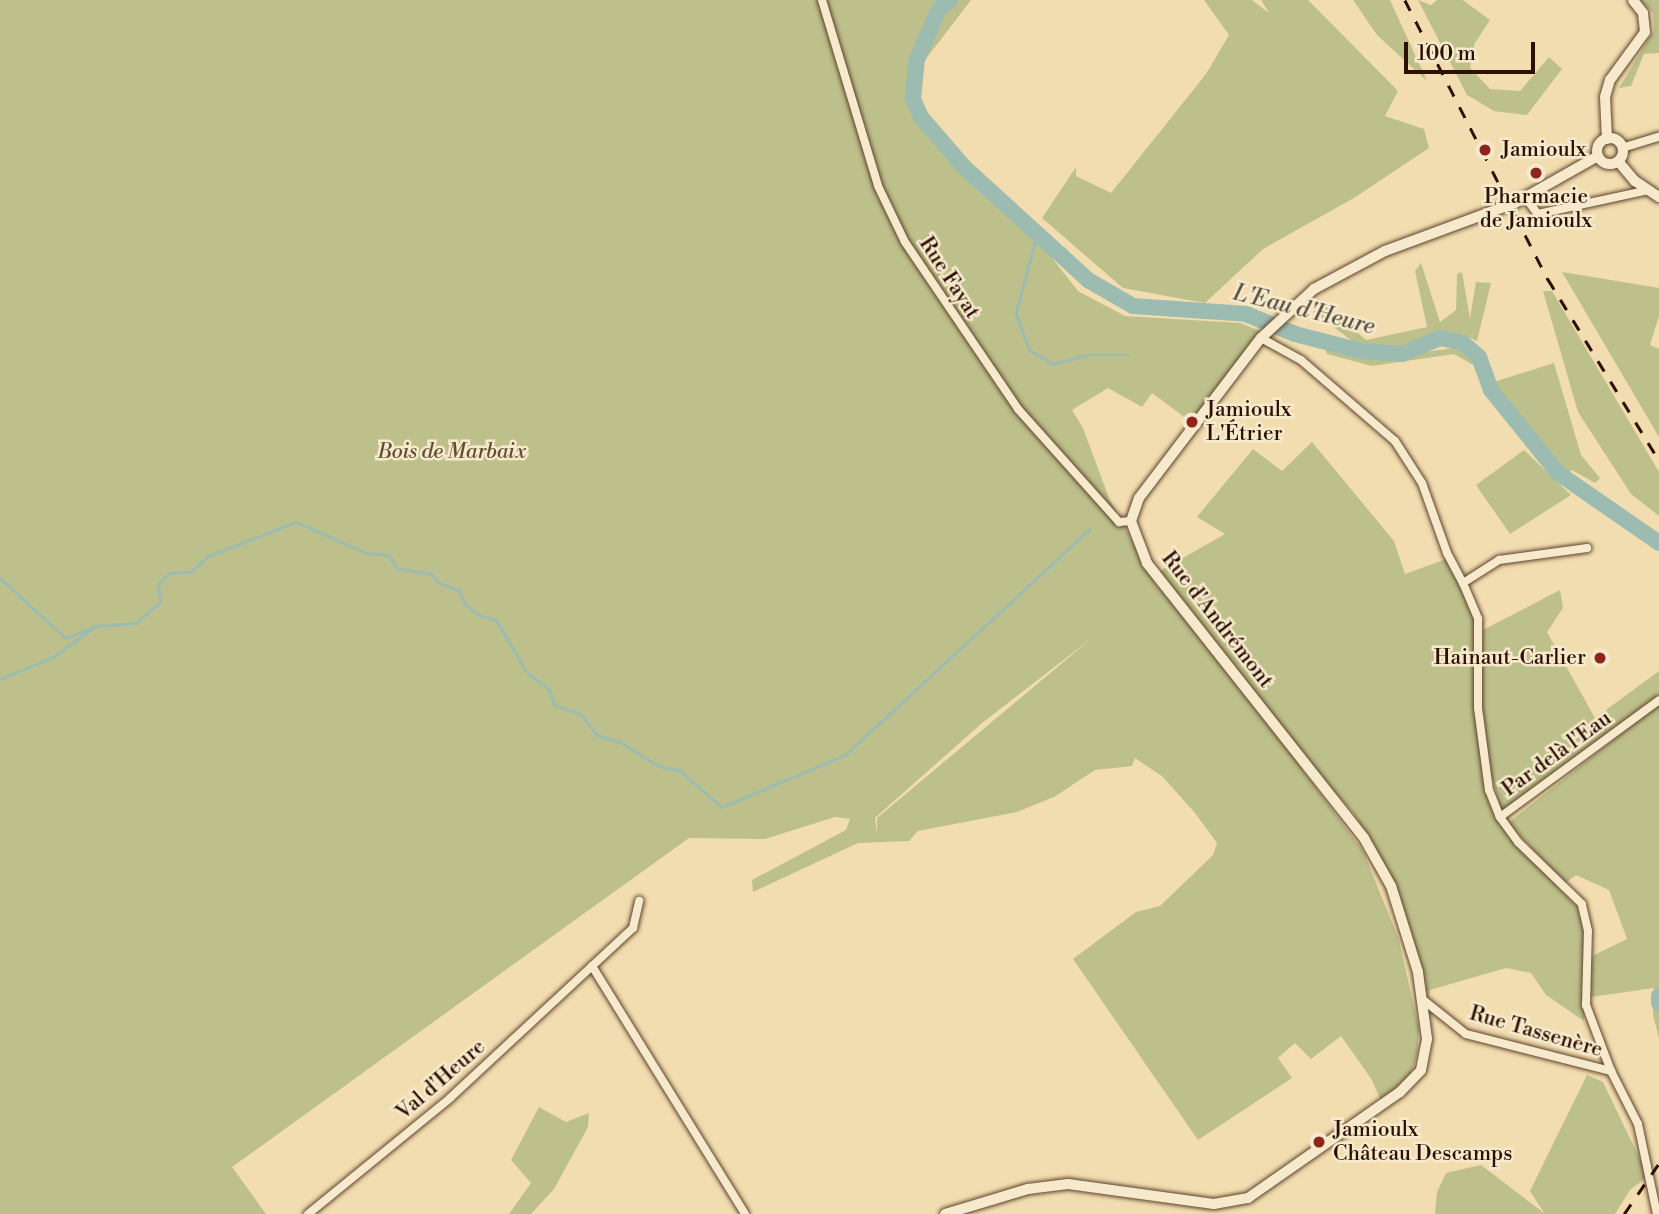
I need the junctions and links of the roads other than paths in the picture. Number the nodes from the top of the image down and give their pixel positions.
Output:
1 (822, 0) edge
2 (1633, 0) edge
3 (1659, 137) edge
4 (1607, 139) junction
5 (1622, 148) junction
6 (1598, 156) junction
7 (1618, 161) junction
8 (1648, 190) junction
9 (1525, 197) junction
10 (1659, 197) edge
11 (1263, 337) junction
12 (1131, 521) junction
13 (1587, 548) dead end
14 (1463, 583) junction
15 (1659, 700) edge
16 (1500, 817) junction
17 (639, 901) dead end
18 (592, 966) junction
19 (1422, 999) junction
20 (1611, 1071) junction
21 (308, 1214) edge
22 (744, 1214) edge
23 (945, 1214) edge
24 (1657, 1214) edge

1 - 12 street, Rue Fayat
2 - 4 street
3 - 5 street
4 - 5 street
4 - 6 street
5 - 7 street
6 - 7 street
6 - 9 street
7 - 8 street
8 - 9 street
8 - 10 street
9 - 11 street
11 - 12 street
11 - 14 street, Par delà l'Eau
12 - 19 street, Rue d'Andrémont
13 - 14 street
14 - 16 street, Par delà l'Eau
15 - 16 street, Par delà l'Eau
16 - 20 street, Rue Tassenère
17 - 18 street, Val d'Heure
18 - 21 street, Val d'Heure
18 - 22 street
19 - 20 street, Rue Tassenère
19 - 23 street, Rue d'Andrémont
20 - 24 street

